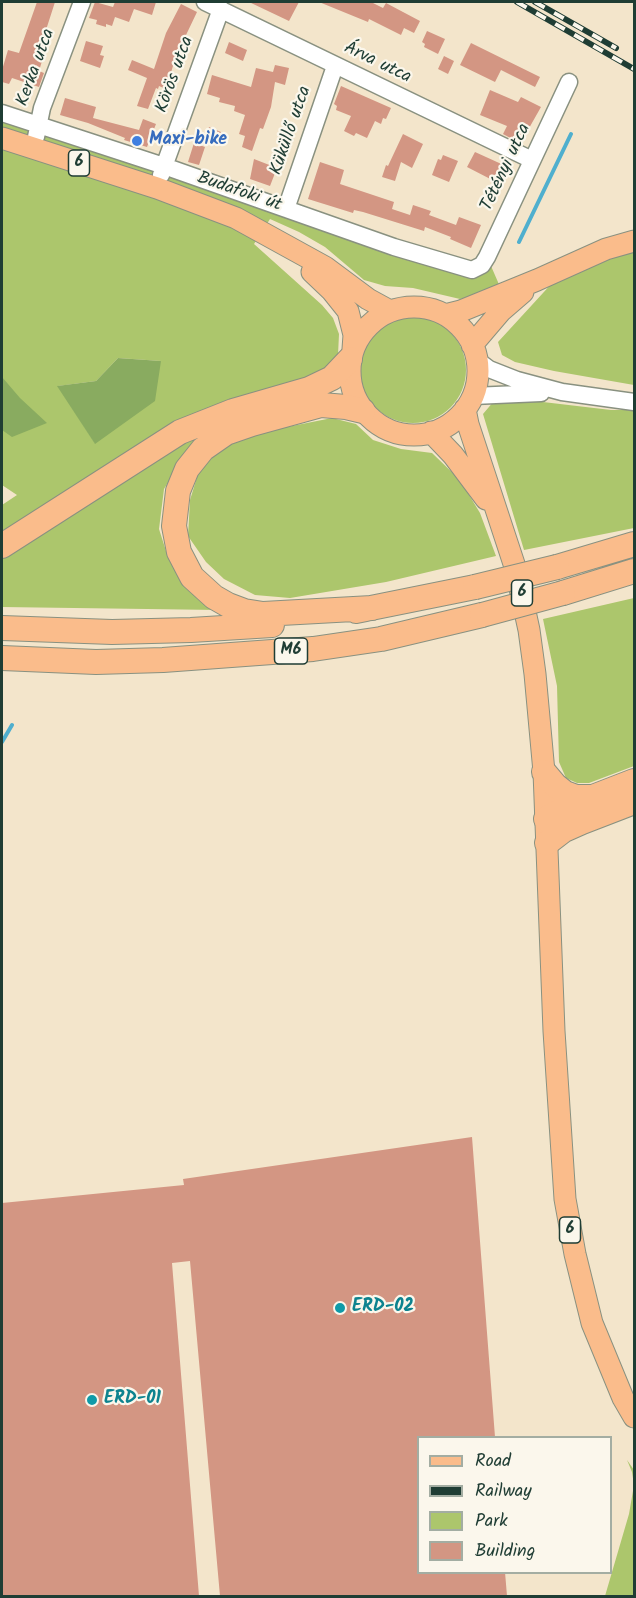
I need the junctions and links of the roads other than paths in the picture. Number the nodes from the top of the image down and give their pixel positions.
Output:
1 (82, 2) edge
2 (205, 2) edge
3 (221, 9) junction
4 (335, 66) junction
5 (569, 82) dead end
6 (2, 113) edge
7 (38, 126) junction
8 (2, 138) edge
9 (33, 148) junction
10 (113, 151) junction
11 (532, 160) junction
12 (164, 166) junction
13 (106, 171) junction
14 (157, 188) junction
15 (286, 209) junction
16 (634, 241) edge
17 (280, 243) junction
18 (478, 268) joint
19 (537, 280) junction
20 (390, 311) junction
21 (445, 315) junction
22 (475, 353) junction
23 (352, 354) junction
24 (562, 392) junction
25 (469, 402) junction
26 (634, 402) edge
27 (363, 411) junction
28 (431, 432) junction
29 (497, 514) junction
30 (634, 544) edge
31 (2, 546) edge
32 (634, 571) edge
33 (634, 578) edge
34 (574, 590) junction
35 (372, 608) junction
36 (2, 628) edge
37 (2, 658) edge
38 (544, 772) junction
39 (634, 781) edge
40 (593, 797) junction
41 (634, 802) edge
42 (547, 831) junction
43 (634, 1418) edge

1 - 7 street, Kerka utca
2 - 3 street, Árva utca
3 - 4 street, Árva utca
3 - 12 street, Körös utca
4 - 11 street, Árva utca
4 - 15 street, Küküllő utca
5 - 11 street, Tétényi utca
6 - 7 street, Budafoki út
7 - 9 street, Kerka utca
7 - 10 street, Budafoki út
8 - 9 main road, Budafoki út / 6
9 - 13 main road, Budafoki út / 6
10 - 12 street, Budafoki út
10 - 13 street
11 - 18 street, Tétényi utca
12 - 14 street, Körös utca
12 - 15 street, Budafoki út
13 - 14 main road, Budafoki út / 6
14 - 17 main road, Budafoki út / 6
15 - 18 street, Budafoki út
16 - 19 main road
17 - 20 main road, Budafoki út / 6
17 - 23 main road, Budafoki út / 6
19 - 21 main road
19 - 22 main road
20 - 21 main road
20 - 23 main road
21 - 22 main road
22 - 24 street
22 - 25 main road, 6
23 - 27 main road, 6
23 - 31 highway
24 - 25 street
24 - 26 street
25 - 28 main road
25 - 29 main road, 6
27 - 28 main road
27 - 35 highway
28 - 29 main road, 6
29 - 38 main road, 6
30 - 35 highway, M6, bridge
32 - 34 highway, M6
33 - 34 highway
34 - 37 highway, M6, bridge
35 - 36 highway, M6
38 - 40 highway
38 - 42 main road, 6
39 - 40 highway
40 - 42 highway
41 - 42 highway
42 - 43 main road, 6

